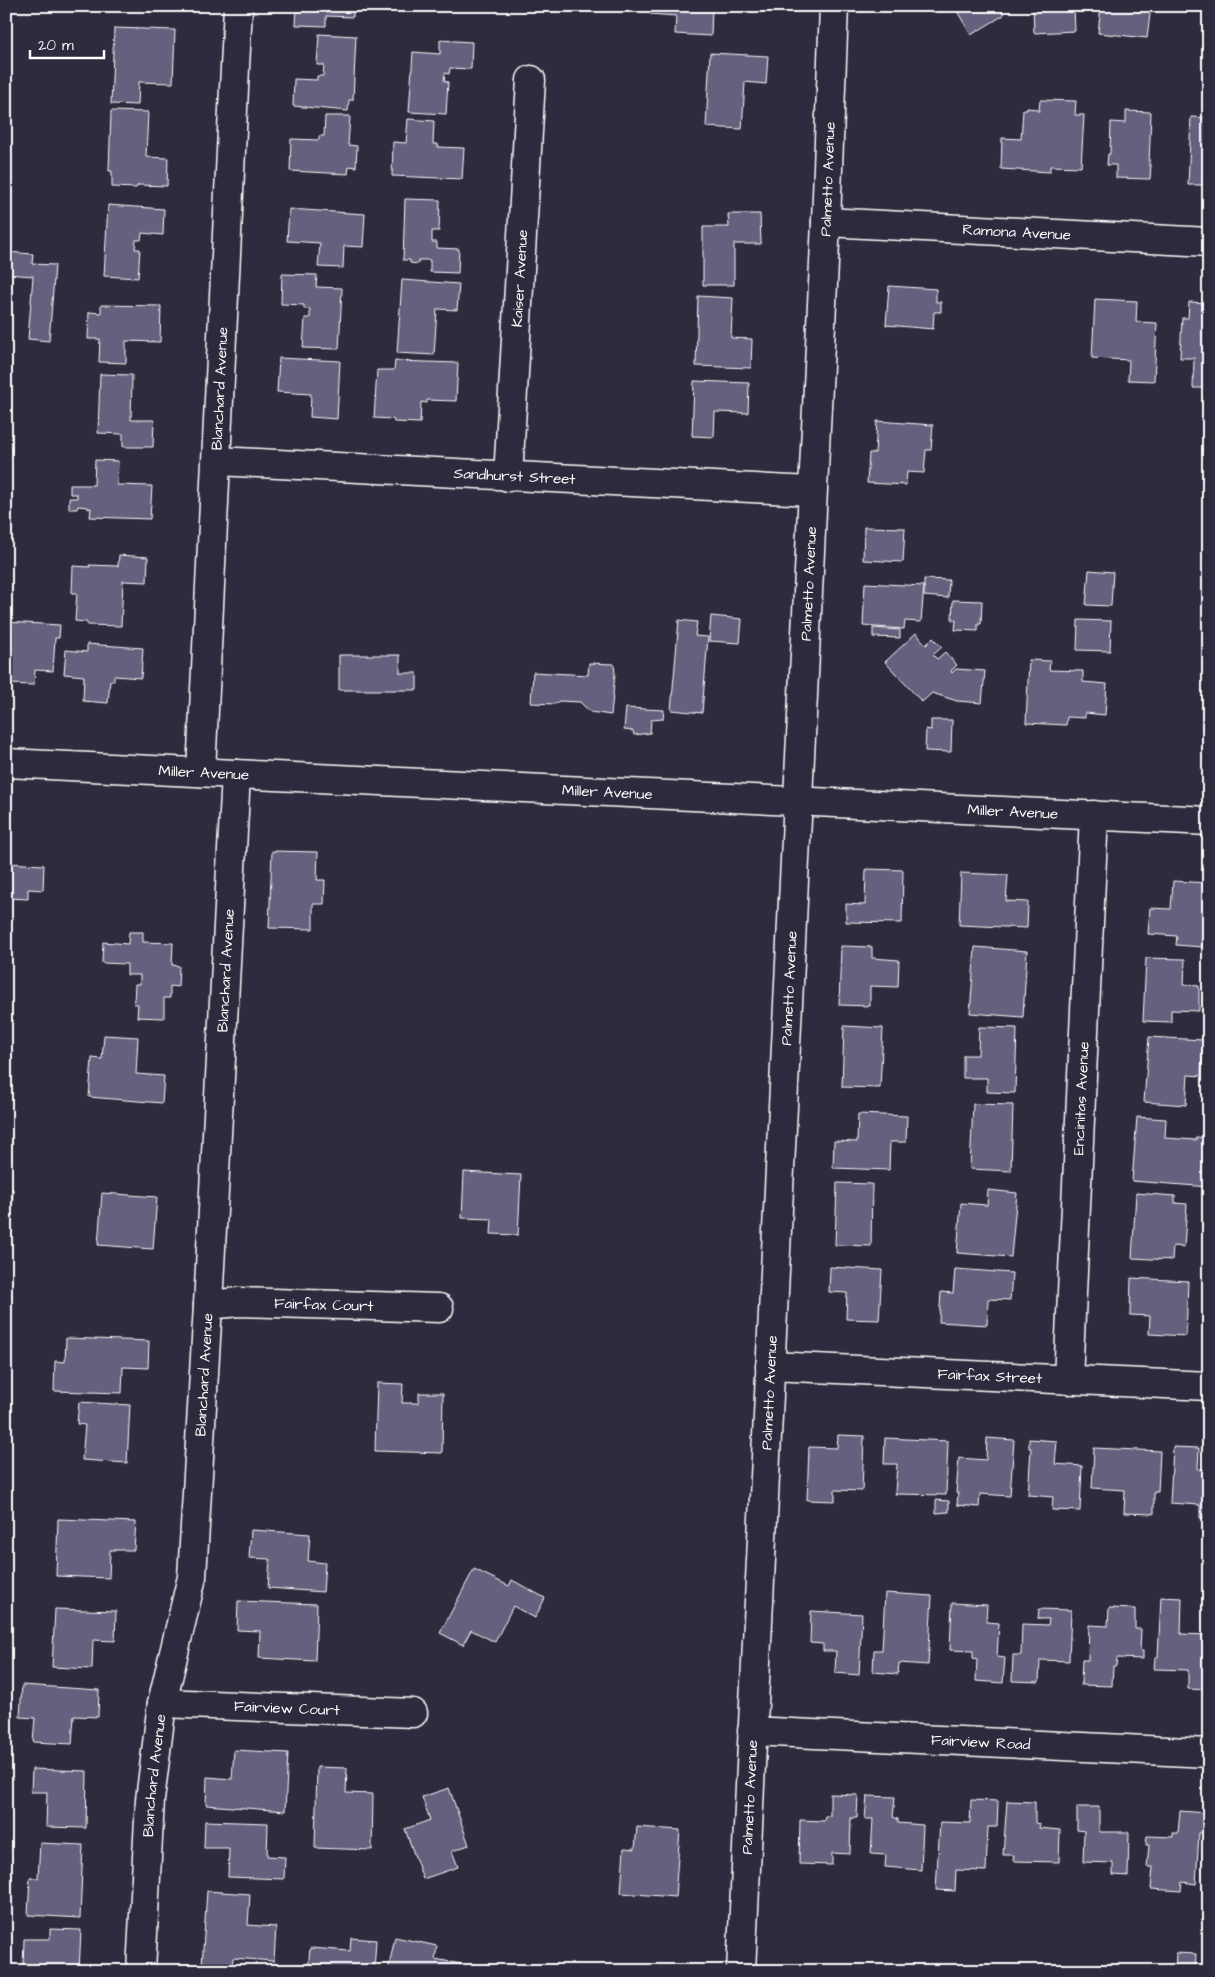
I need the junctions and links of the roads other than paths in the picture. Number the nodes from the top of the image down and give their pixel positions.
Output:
1 (238, 6) edge
2 (834, 6) edge
3 (531, 80) dead end
4 (826, 222) junction
5 (1209, 242) edge
6 (217, 462) junction
7 (508, 477) junction
8 (812, 492) junction
9 (6, 762) edge
10 (201, 772) junction
11 (236, 774) junction
12 (797, 801) junction
13 (1094, 816) junction
14 (1209, 821) edge
15 (208, 1304) junction
16 (439, 1308) dead end
17 (770, 1366) junction
18 (1068, 1380) junction
19 (1209, 1386) edge
20 (162, 1703) junction
21 (413, 1713) dead end
22 (752, 1731) junction
23 (1209, 1753) edge
24 (141, 1971) edge
25 (740, 1971) edge

1 - 6 street, Blanchard Avenue
2 - 4 street, Palmetto Avenue
3 - 7 street, Kaiser Avenue
4 - 5 street, Ramona Avenue
4 - 8 street, Palmetto Avenue
6 - 7 street, Sandhurst Street
6 - 10 street, Blanchard Avenue
7 - 8 street, Sandhurst Street
8 - 12 street, Palmetto Avenue
9 - 10 street, Miller Avenue
10 - 11 street, Miller Avenue
11 - 12 street, Miller Avenue
11 - 15 street, Blanchard Avenue
12 - 13 street, Miller Avenue
12 - 17 street, Palmetto Avenue
13 - 14 street, Miller Avenue
13 - 18 street, Encinitas Avenue
15 - 16 street, Fairfax Court
15 - 20 street, Blanchard Avenue
17 - 18 street, Fairfax Street
17 - 22 street, Palmetto Avenue
18 - 19 street, Fairfax Street
20 - 21 street, Fairview Court
20 - 24 street, Blanchard Avenue
22 - 23 street, Fairview Road
22 - 25 street, Palmetto Avenue

